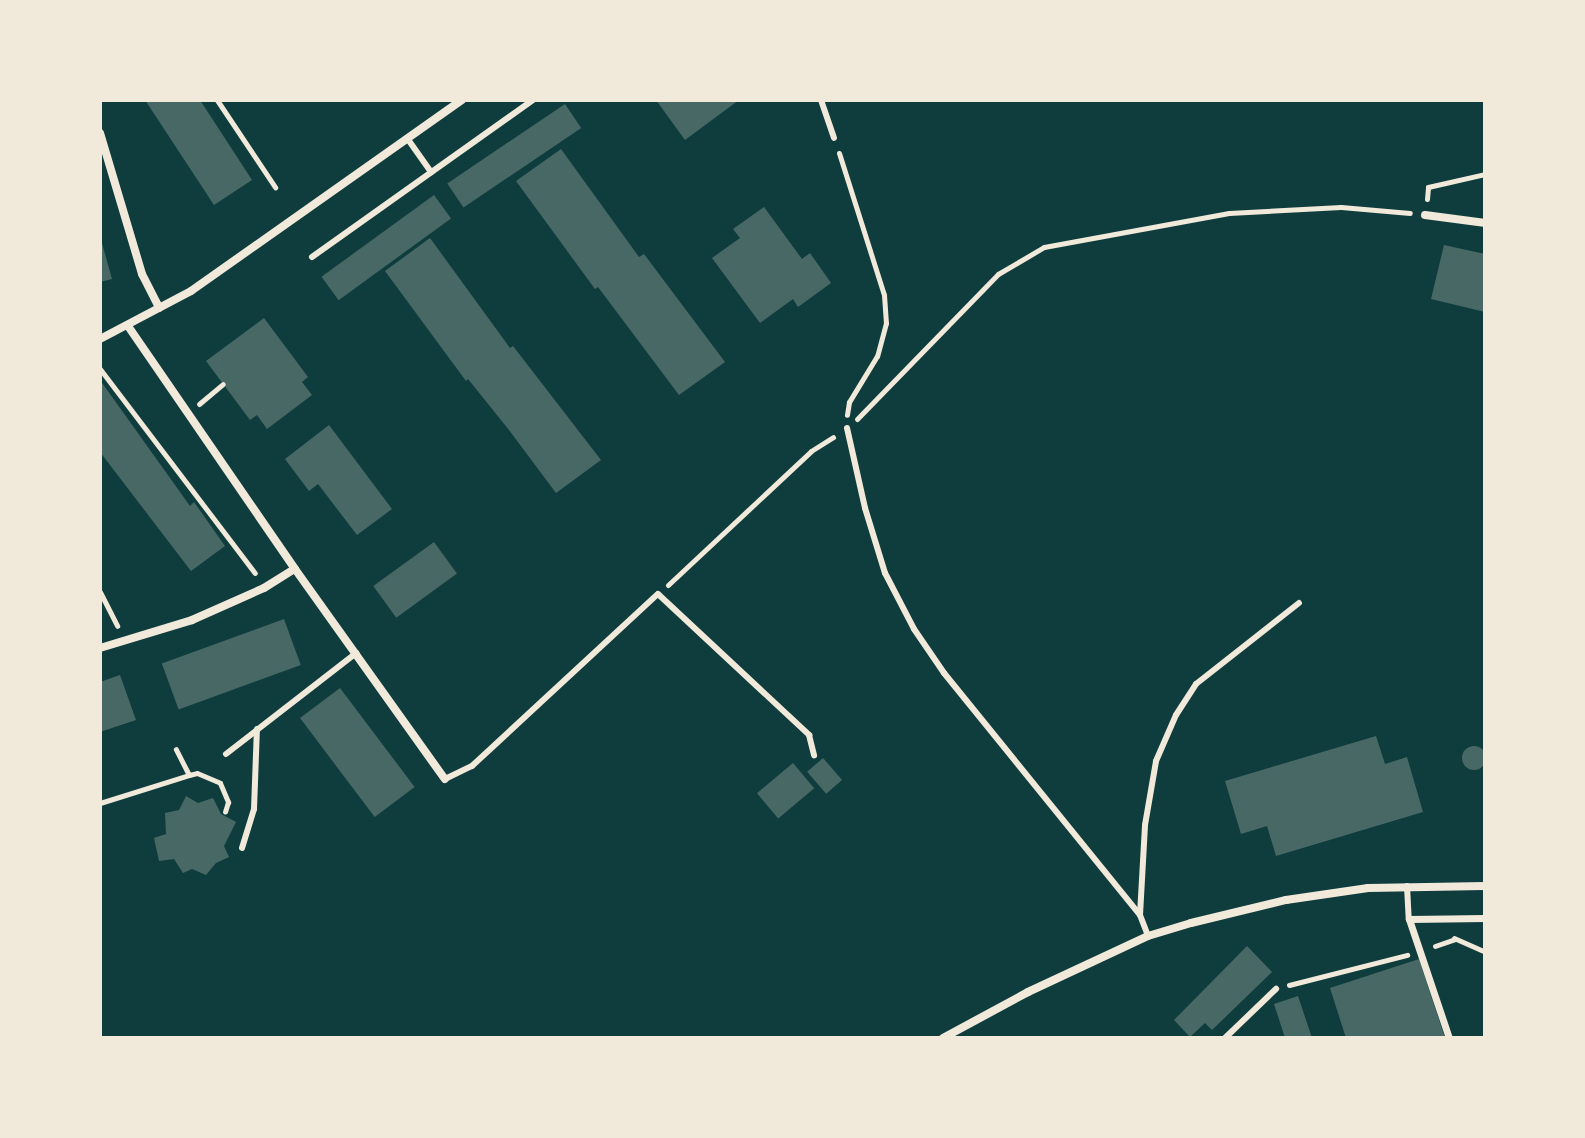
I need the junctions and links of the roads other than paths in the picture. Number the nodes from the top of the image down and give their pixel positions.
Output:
1 (462, 100) edge
2 (533, 100) edge
3 (821, 100) edge
4 (100, 133) edge
5 (407, 138) junction
6 (834, 138) road end
7 (431, 172) junction
8 (1425, 215) road end
9 (1485, 223) edge
10 (312, 257) dead end
11 (159, 308) junction
12 (128, 326) junction
13 (100, 339) edge
14 (847, 428) road end
15 (295, 569) junction
16 (1299, 603) dead end
17 (100, 648) edge
18 (356, 653) junction
19 (257, 729) junction
20 (226, 754) dead end
21 (814, 755) dead end
22 (445, 779) joint
23 (242, 848) dead end
24 (1407, 886) junction
25 (1485, 886) edge
26 (1140, 915) junction
27 (1485, 918) edge
28 (1409, 919) junction
29 (1148, 936) junction
30 (1276, 989) road end
31 (943, 1038) edge
32 (1225, 1038) edge
33 (1449, 1038) edge

1 - 5 street
2 - 7 lane
3 - 6 lane
4 - 11 street
5 - 7 lane
5 - 11 street
7 - 10 lane
8 - 9 street
11 - 12 street
12 - 13 street
12 - 15 street
14 - 26 lane
15 - 17 street
15 - 18 street
16 - 26 lane
18 - 19 lane
18 - 22 street
19 - 20 lane
19 - 23 lane
21 - 22 lane
24 - 25 street
24 - 28 lane
24 - 29 street
26 - 29 lane
27 - 28 street
28 - 33 street
29 - 31 street
30 - 32 lane

